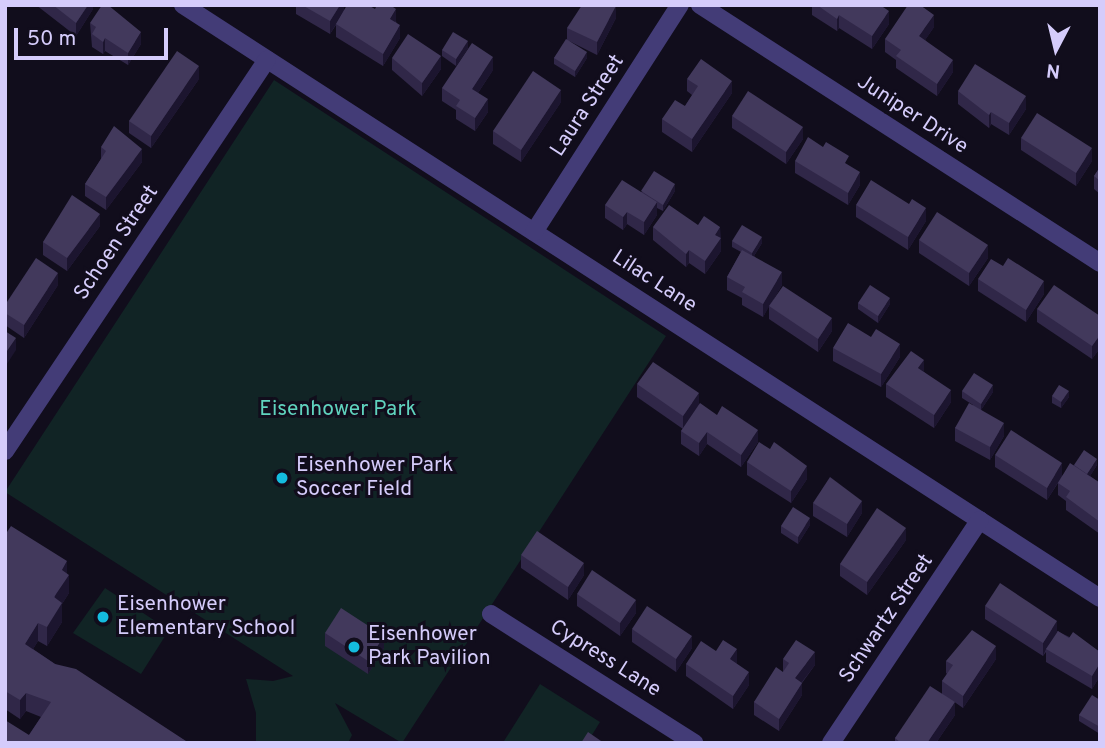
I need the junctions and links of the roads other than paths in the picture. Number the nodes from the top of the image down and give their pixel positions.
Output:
1 (183, 5) edge
2 (680, 5) edge
3 (700, 5) edge
4 (267, 60) junction
5 (534, 232) junction
6 (1100, 264) edge
7 (5, 451) edge
8 (980, 520) junction
9 (1100, 598) edge
10 (491, 614) dead end
11 (694, 743) edge
12 (831, 743) edge

1 - 4 street, Lilac Lane
2 - 5 street, Laura Street
3 - 6 street, Juniper Drive
4 - 5 street, Lilac Lane
4 - 7 street, Schoen Street
5 - 8 street, Lilac Lane
8 - 9 street, Lilac Lane
8 - 12 street, Schwartz Street
10 - 11 street, Cypress Lane

